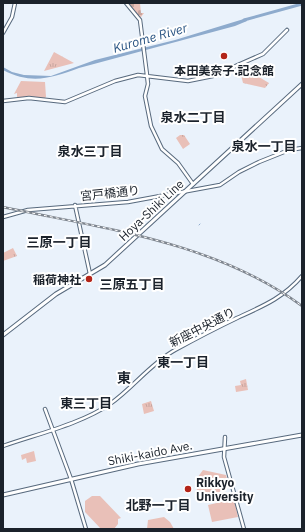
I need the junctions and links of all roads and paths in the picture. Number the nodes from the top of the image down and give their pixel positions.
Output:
1 (15, 3) edge
2 (126, 3) edge
3 (286, 30) dead end
4 (3, 33) edge
5 (147, 75) junction
6 (302, 84) edge
7 (3, 100) edge
8 (302, 148) edge
9 (192, 184) junction
10 (185, 191) junction
11 (75, 206) junction
12 (3, 217) edge
13 (90, 275) junction
14 (302, 276) edge
15 (3, 336) edge
16 (45, 409) dead end
17 (52, 429) junction
18 (302, 435) edge
19 (224, 437) dead end
20 (3, 446) edge
21 (224, 448) junction
22 (71, 479) junction
23 (3, 495) edge
24 (86, 529) edge
25 (244, 529) edge

1 - 4 street
2 - 5 street
3 - 5 street
5 - 7 street
5 - 9 street
6 - 9 main road, Hoya-Shiki Line
8 - 10 street, 宮戸橋通り
9 - 10 main road, Hoya-Shiki Line
10 - 11 street, 宮戸橋通り
10 - 13 main road, Hoya-Shiki Line
11 - 12 street, 宮戸橋通り
11 - 13 street
13 - 15 main road, Hoya-Shiki Line
14 - 17 street, 新座中央通り
16 - 17 street
17 - 20 street, 新座中央通り
17 - 22 street
18 - 21 main road, Shiki-kaido Ave.
19 - 21 street
21 - 22 main road, Shiki-kaido Ave.
21 - 25 street
22 - 23 main road, Shiki-kaido Ave.
22 - 24 street

